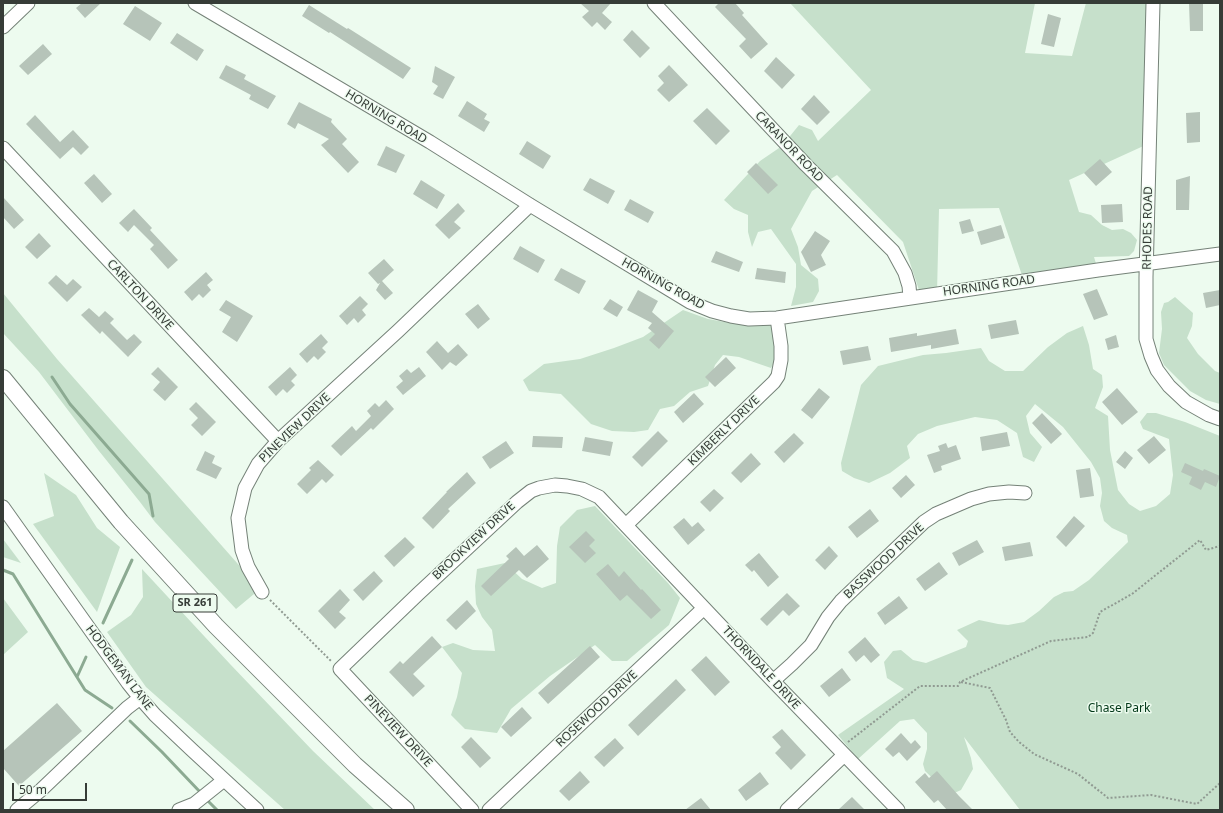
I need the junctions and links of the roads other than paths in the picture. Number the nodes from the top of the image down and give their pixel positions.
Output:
1 (28, 3) edge
2 (195, 3) edge
3 (654, 3) edge
4 (1153, 3) edge
5 (3, 27) edge
6 (3, 148) edge
7 (530, 205) junction
8 (1220, 254) edge
9 (1147, 263) junction
10 (910, 297) junction
11 (777, 318) junction
12 (3, 378) edge
13 (1220, 419) edge
14 (278, 441) junction
15 (1025, 493) dead end
16 (3, 507) edge
17 (626, 525) junction
18 (262, 592) road end
19 (704, 608) junction
20 (340, 669) joint
21 (773, 681) junction
22 (140, 698) junction
23 (845, 749) junction
24 (220, 783) junction
25 (191, 806) edge
26 (17, 810) edge
27 (179, 810) edge
28 (257, 810) edge
29 (406, 810) edge
30 (472, 810) edge
31 (490, 810) edge
32 (787, 810) edge
33 (898, 810) edge

1 - 5 street
2 - 7 street, HORNING ROAD
3 - 10 street, CARANOR ROAD
4 - 9 street, RHODES ROAD
6 - 14 street, CARLTON DRIVE
7 - 11 street, HORNING ROAD
7 - 14 street, PINEVIEW DRIVE
8 - 9 street, HORNING ROAD
9 - 10 street, HORNING ROAD
9 - 13 street, RHODES ROAD
10 - 11 street, HORNING ROAD
11 - 17 street, KIMBERLY DRIVE
12 - 29 main road, SR 261
14 - 18 street, PINEVIEW DRIVE
15 - 21 street, BASSWOOD DRIVE
16 - 22 street, HODGEMAN LANE
17 - 19 street, THORNDALE DRIVE
17 - 20 street, BROOKVIEW DRIVE
19 - 21 street, THORNDALE DRIVE
19 - 31 street, ROSEWOOD DRIVE
20 - 30 street, PINEVIEW DRIVE
21 - 23 street, THORNDALE DRIVE
22 - 24 street, HODGEMAN LANE
22 - 26 street
23 - 32 street
23 - 33 street, THORNDALE DRIVE
24 - 25 street
24 - 28 street, HODGEMAN LANE
25 - 27 street

